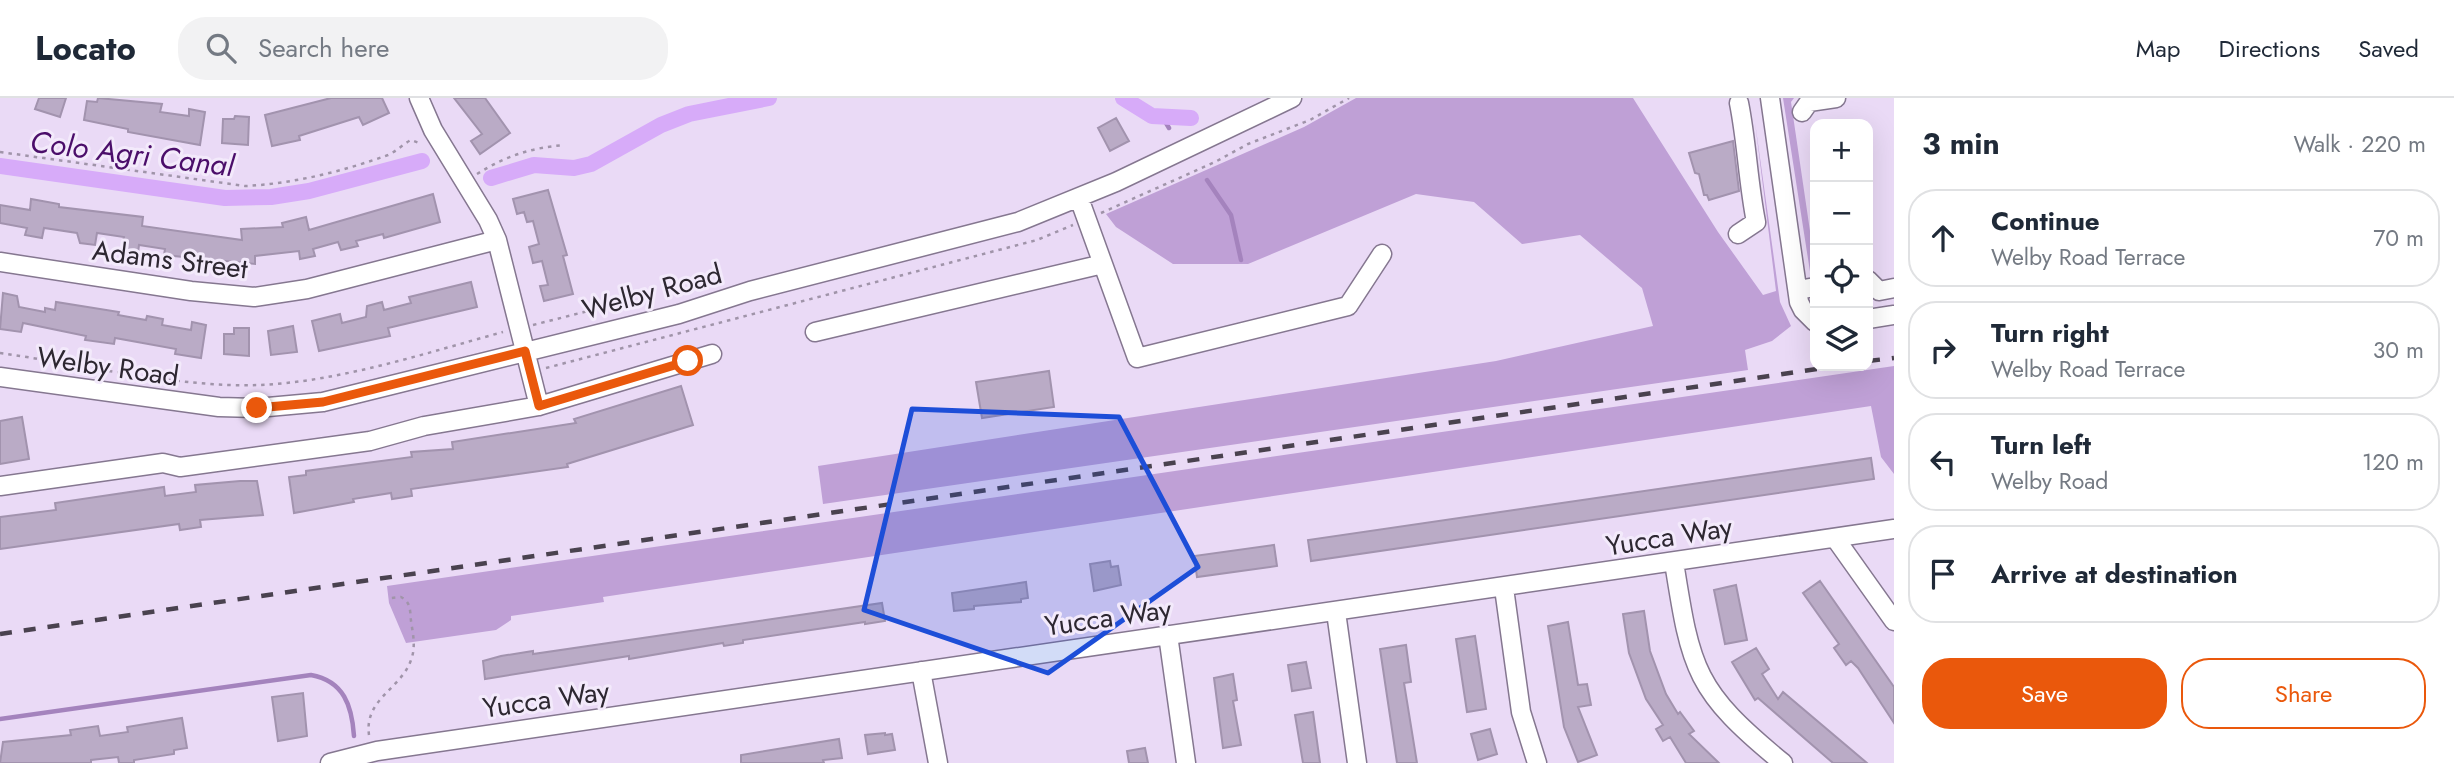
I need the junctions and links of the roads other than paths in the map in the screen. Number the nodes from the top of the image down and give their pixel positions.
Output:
1 (419, 98) edge
2 (1292, 98) edge
3 (1836, 98) edge
4 (1770, 99) edge
5 (1802, 112) dead end
6 (1079, 198) junction
7 (1738, 234) dead end
8 (496, 240) junction
9 (1382, 254) dead end
10 (0, 262) edge
11 (1103, 264) junction
12 (1873, 284) edge
13 (1807, 288) edge
14 (1894, 288) edge
15 (1894, 315) edge
16 (1810, 317) edge
17 (1873, 318) edge
18 (815, 332) dead end
19 (525, 351) junction
20 (712, 354) dead end
21 (0, 377) edge
22 (539, 406) junction
23 (0, 486) edge
24 (1894, 529) edge
25 (1835, 538) junction
26 (1674, 562) junction
27 (1504, 588) junction
28 (1336, 612) junction
29 (1894, 621) edge
30 (1168, 635) junction
31 (921, 671) junction
32 (338, 762) edge
33 (938, 763) edge
34 (1185, 763) edge
35 (1357, 763) edge
36 (1537, 763) edge
37 (1783, 763) edge

1 - 8 street
2 - 6 street, Welby Road
3 - 5 street
4 - 7 street
4 - 13 street
6 - 11 street
6 - 19 street, Welby Road
8 - 10 street, Adams Street
8 - 19 street
9 - 11 street
11 - 18 street
12 - 14 street
13 - 16 street
15 - 17 street
19 - 21 street, Welby Road
19 - 22 street
20 - 22 street
22 - 23 street
24 - 25 street, Yucca Way
25 - 26 street, Yucca Way
25 - 29 street
26 - 27 street, Yucca Way
26 - 37 street
27 - 28 street, Yucca Way
27 - 36 street
28 - 30 street, Yucca Way
28 - 35 street
30 - 31 street, Yucca Way
30 - 34 street
31 - 32 street, Yucca Way
31 - 33 street

